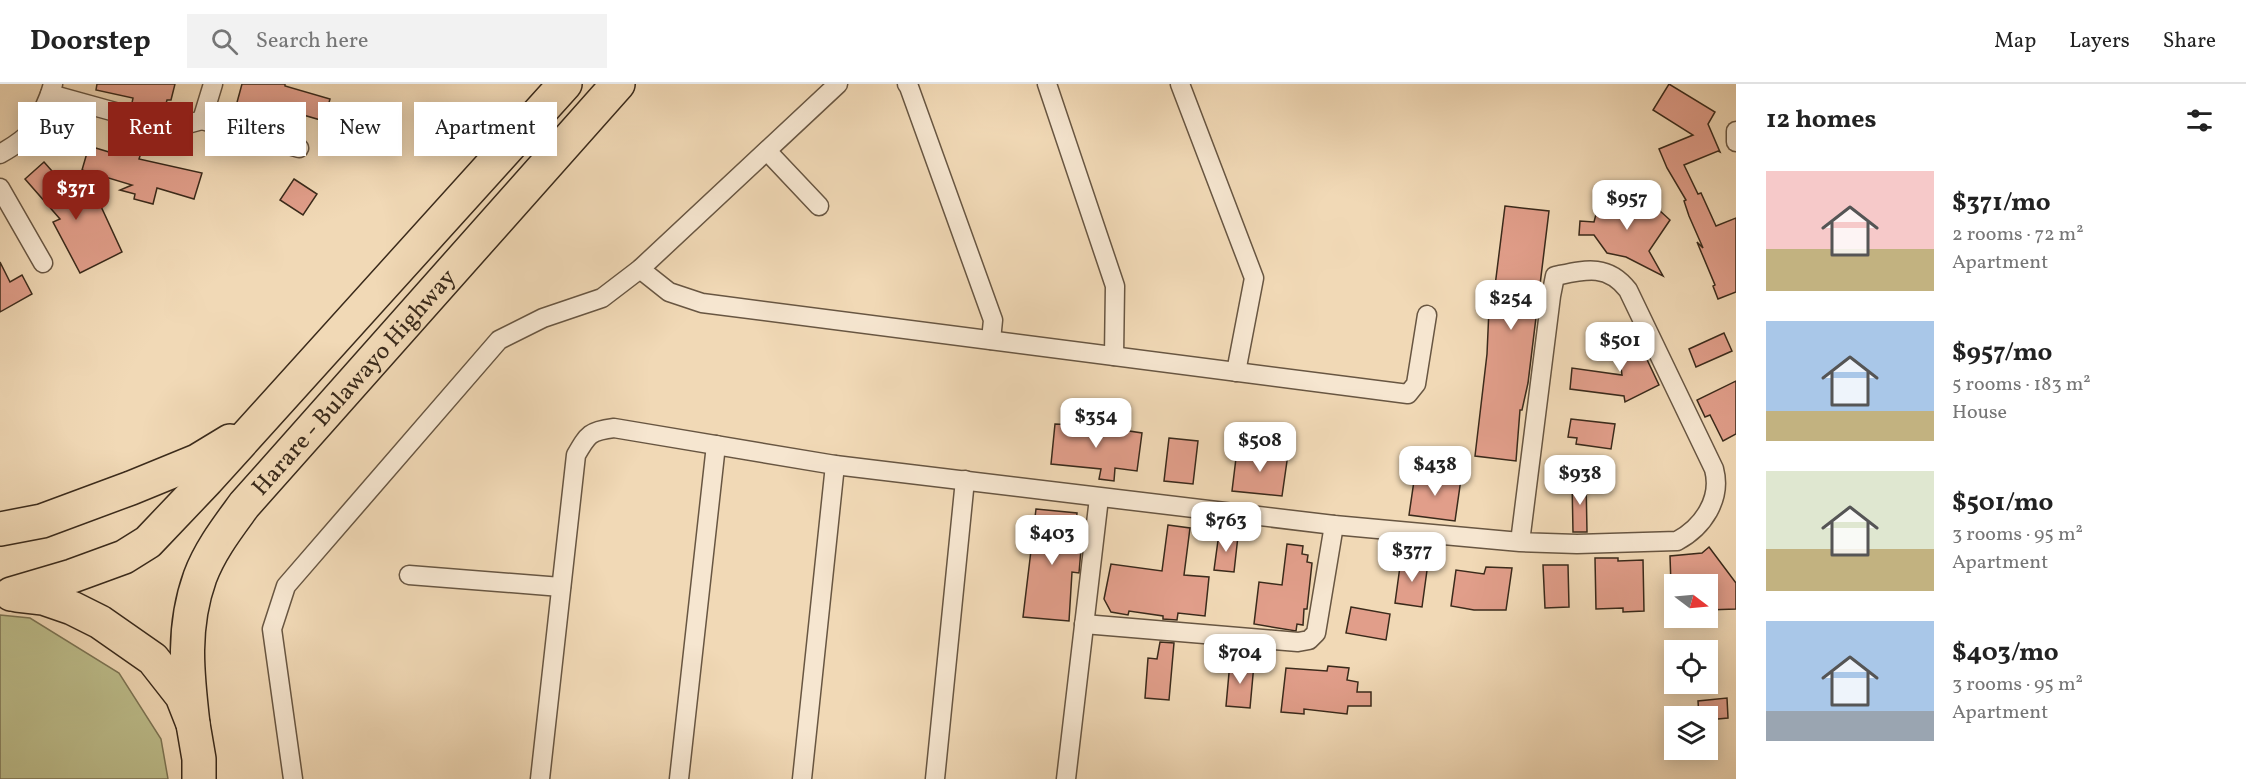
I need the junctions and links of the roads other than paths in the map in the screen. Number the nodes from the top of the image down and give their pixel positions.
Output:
1 (213, 84) edge
2 (565, 84) edge
3 (618, 84) edge
4 (838, 84) edge
5 (907, 84) edge
6 (1047, 84) edge
7 (1180, 84) edge
8 (52, 89) edge
9 (202, 120) junction
10 (205, 121) edge
11 (1736, 131) edge
12 (1736, 142) edge
13 (766, 151) junction
14 (0, 154) edge
15 (0, 188) edge
16 (819, 206) dead end
17 (43, 263) dead end
18 (640, 269) junction
19 (1427, 315) dead end
20 (991, 340) junction
21 (1114, 356) junction
22 (1236, 372) junction
23 (258, 424) junction
24 (716, 445) junction
25 (835, 465) junction
26 (965, 480) junction
27 (1100, 498) junction
28 (1334, 525) junction
29 (0, 529) edge
30 (1520, 542) junction
31 (409, 575) dead end
32 (561, 586) junction
33 (5, 594) edge
34 (1084, 624) junction
35 (193, 724) junction
36 (198, 779) edge
37 (216, 779) edge
38 (293, 779) edge
39 (540, 779) edge
40 (679, 779) edge
41 (802, 779) edge
42 (935, 779) edge
43 (1066, 779) edge

1 - 9 street
2 - 23 highway, Harare - Bulawayo Highway
3 - 35 highway, Harare - Bulawayo Highway
4 - 13 street
5 - 20 street
6 - 21 street
7 - 22 street
8 - 9 street
8 - 14 street
9 - 10 street
11 - 12 street
13 - 16 street
13 - 18 street
15 - 17 street
18 - 20 street
18 - 38 street
19 - 22 street
20 - 21 street
21 - 22 street
23 - 29 highway
23 - 33 highway, Harare - Bulawayo Highway
24 - 25 street
24 - 32 street
24 - 40 street
25 - 26 street
25 - 41 street
26 - 27 street
26 - 42 street
27 - 28 street
27 - 34 street
28 - 30 street
28 - 34 street
30 - 30 street
31 - 32 street
32 - 39 street
33 - 35 highway, Harare - Bulawayo Highway
34 - 43 street
35 - 36 highway, Harare - Bulawayo Highway
35 - 37 street

